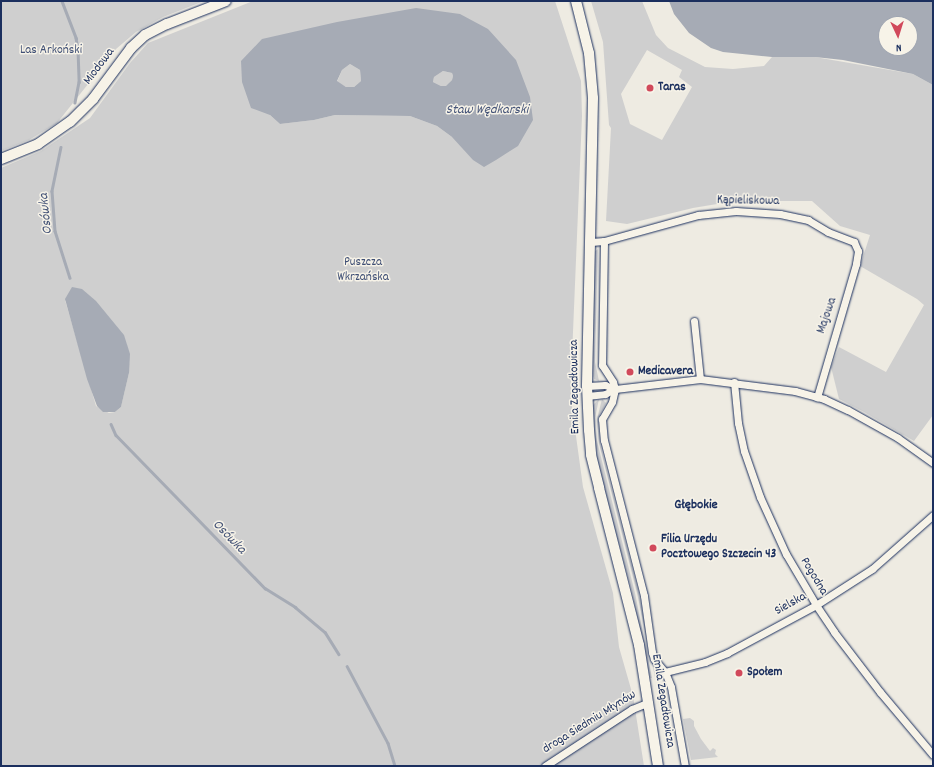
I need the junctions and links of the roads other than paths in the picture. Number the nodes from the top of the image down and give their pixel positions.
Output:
1 (226, 1) edge
2 (576, 1) edge
3 (1, 160) edge
4 (604, 241) junction
5 (591, 242) junction
6 (854, 242) joint
7 (694, 321) dead end
8 (700, 378) junction
9 (734, 382) junction
10 (615, 389) junction
11 (587, 391) junction
12 (817, 397) junction
13 (933, 463) edge
14 (933, 515) edge
15 (816, 605) junction
16 (665, 672) junction
17 (649, 702) junction
18 (933, 755) edge
19 (545, 766) edge
20 (658, 766) edge
21 (685, 766) edge

1 - 3 main road, Miodowa
2 - 5 main road, Emila Zegadłowicza
4 - 5 street, Kąpieliskowa
4 - 6 street, Kąpieliskowa
4 - 10 street
5 - 11 main road, Emila Zegadłowicza
6 - 12 street, Majowa
7 - 8 street
8 - 9 street
8 - 10 street
9 - 12 street
9 - 15 street, Pogodna
10 - 11 street
10 - 16 street
11 - 17 main road, Emila Zegadłowicza
12 - 13 street
14 - 15 street, Sielska
15 - 16 street, Sielska
15 - 18 street, Pogodna
16 - 21 street
17 - 19 street, droga Siedmiu Młynów
17 - 20 main road, Emila Zegadłowicza

